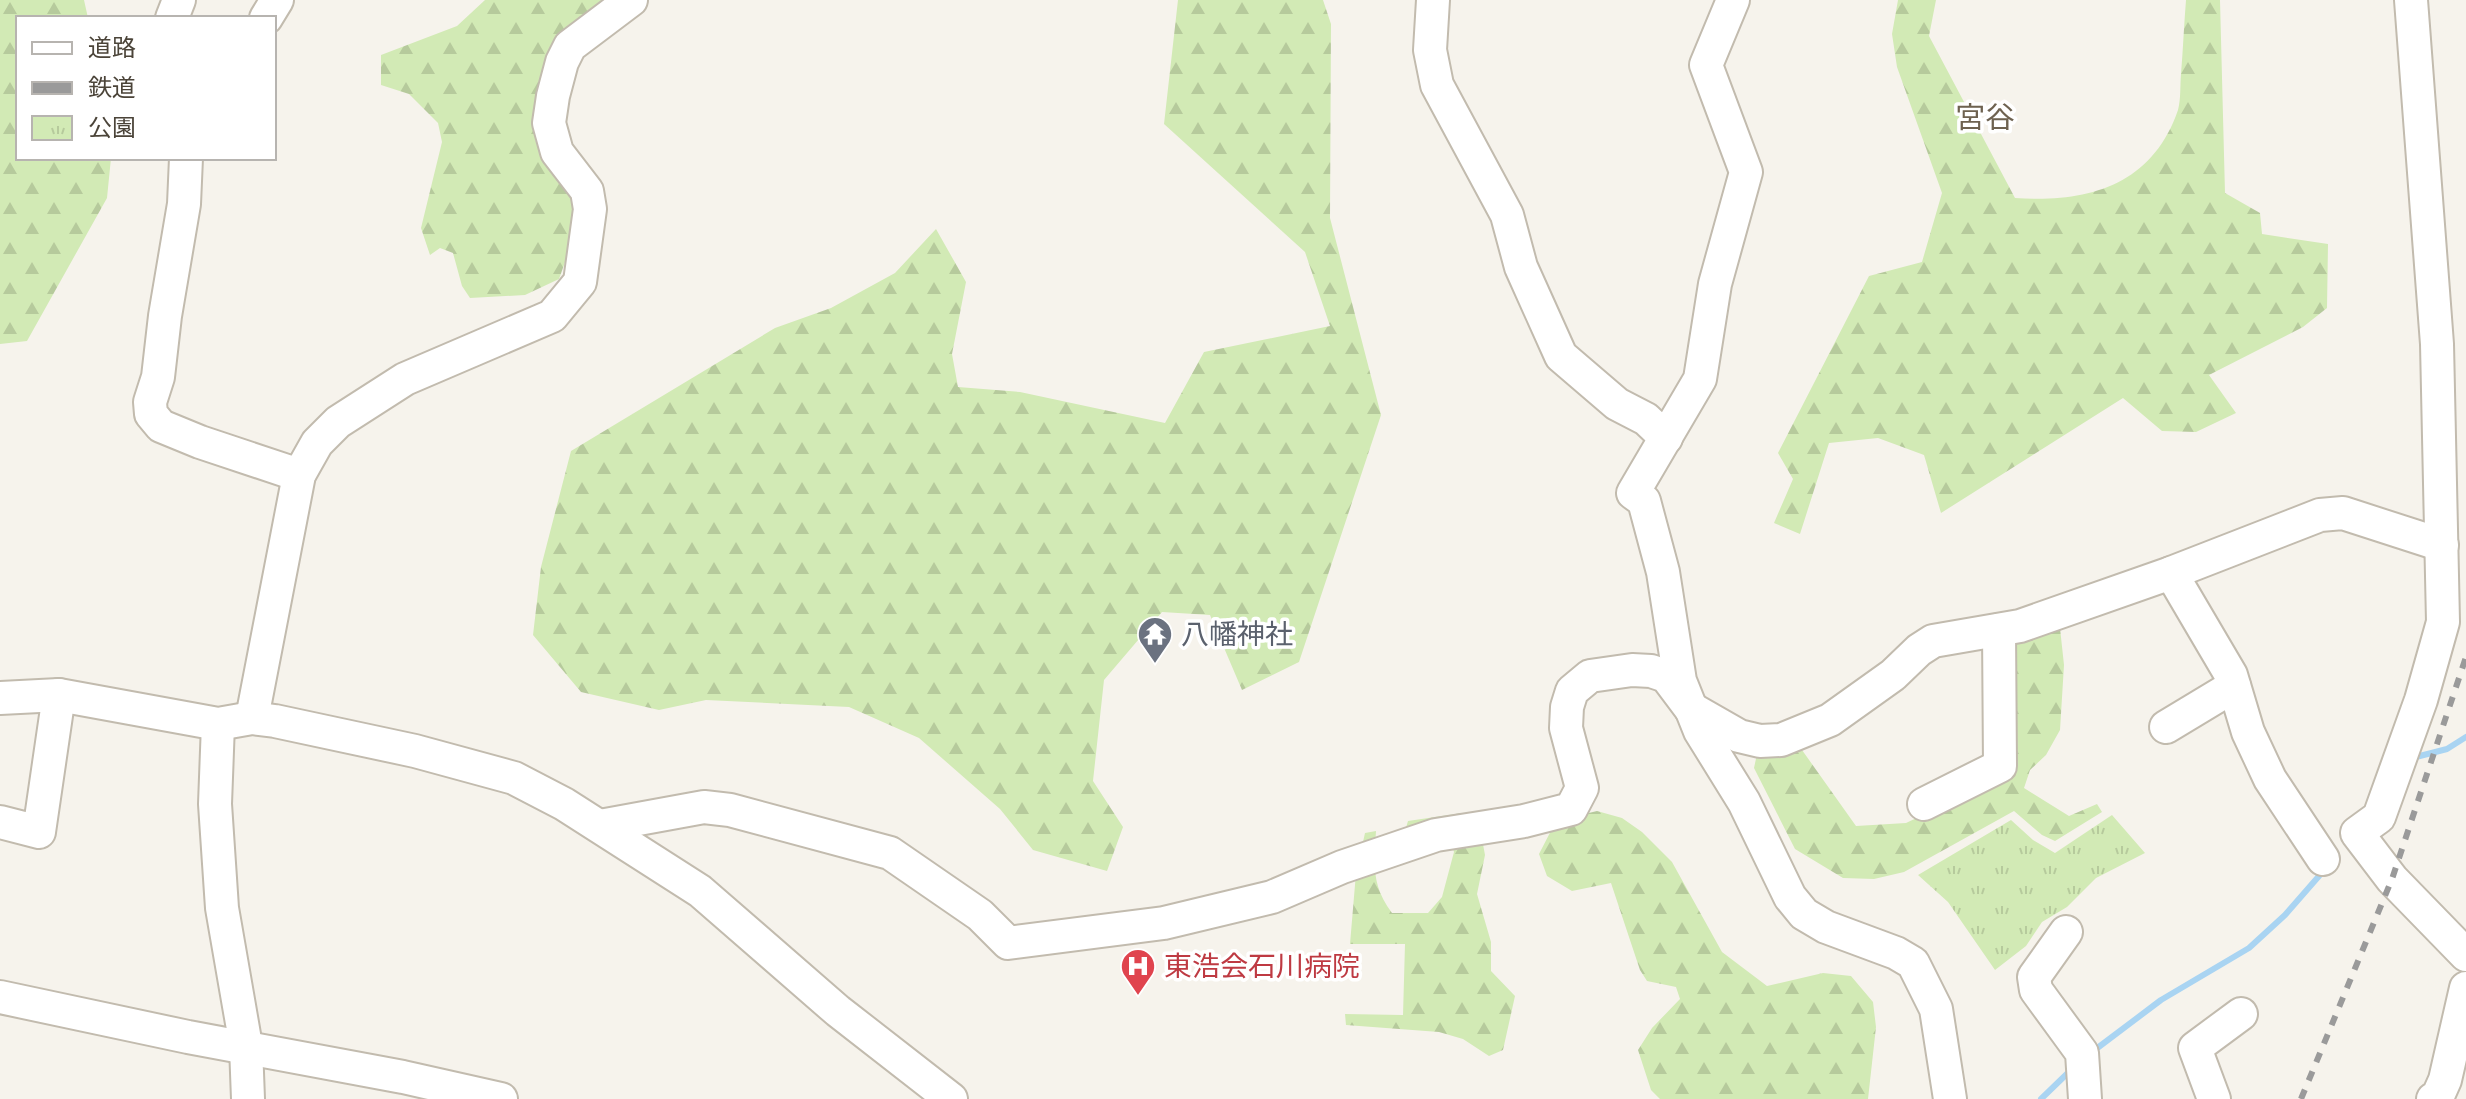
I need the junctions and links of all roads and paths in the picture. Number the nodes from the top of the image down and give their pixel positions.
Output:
1 (631, 0) edge
2 (1433, 0) edge
3 (1733, 0) edge
4 (2411, 0) edge
5 (186, 160) edge
6 (1666, 438) junction
7 (299, 475) junction
8 (2442, 545) junction
9 (2171, 573) junction
10 (1999, 630) junction
11 (2234, 686) junction
12 (59, 695) junction
13 (0, 698) edge
14 (1690, 708) junction
15 (252, 718) junction
16 (218, 724) junction
17 (2166, 727) dead end
18 (1924, 804) dead end
19 (0, 822) edge
20 (600, 826) junction
21 (2323, 859) dead end
22 (2066, 932) dead end
23 (2466, 955) edge
24 (2466, 988) edge
25 (0, 997) edge
26 (2241, 1014) dead end
27 (246, 1046) junction
28 (248, 1099) edge
29 (501, 1099) edge
30 (950, 1099) edge
31 (1950, 1099) edge
32 (2085, 1099) edge
33 (2214, 1099) edge
34 (2437, 1099) edge

1 - 7 street
2 - 6 street
3 - 6 street
4 - 8 street
5 - 7 street
6 - 14 street
7 - 15 street
8 - 9 street
8 - 23 street
9 - 10 street
9 - 11 street
10 - 14 street
10 - 18 street
11 - 17 street
11 - 21 street
12 - 13 street
12 - 16 street
12 - 19 street
14 - 20 street
14 - 31 street
15 - 16 street
15 - 20 street
16 - 27 street
20 - 30 street
22 - 32 street
24 - 34 street
25 - 27 street
26 - 33 street
27 - 28 street
27 - 29 street

